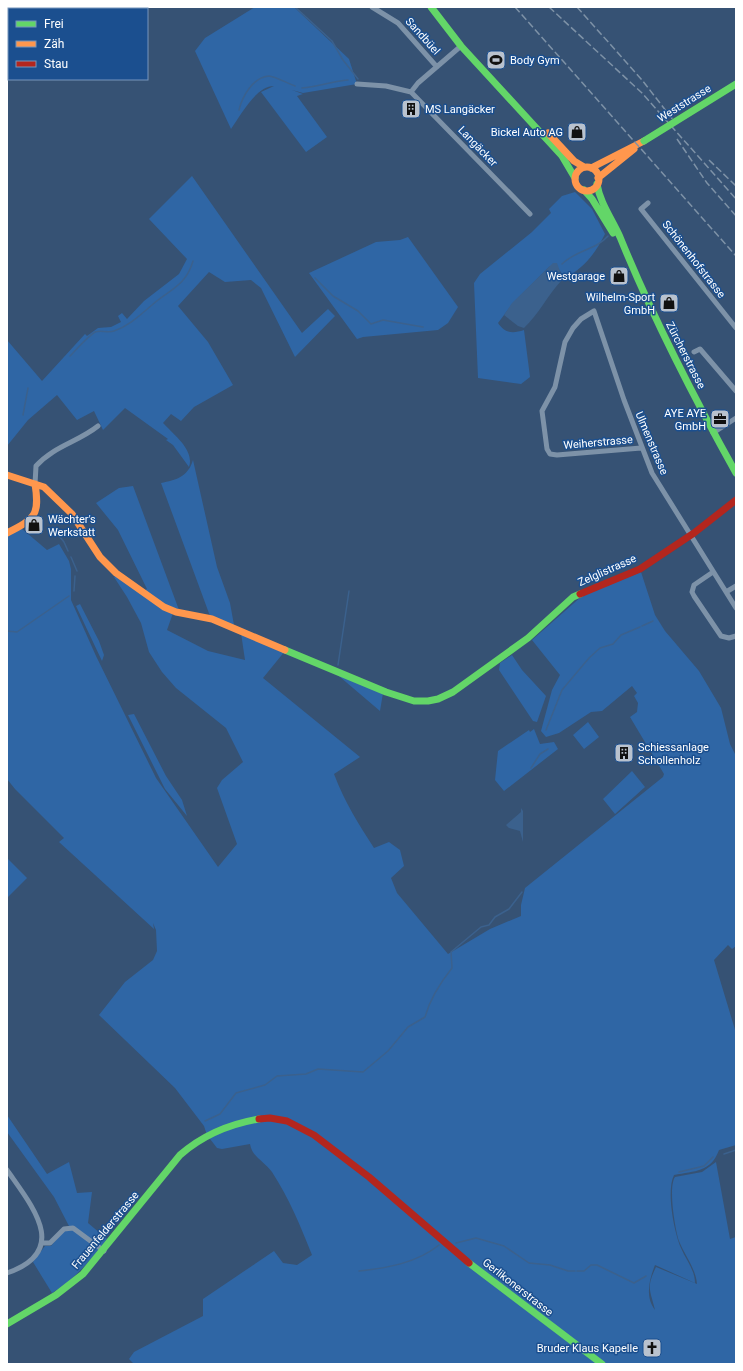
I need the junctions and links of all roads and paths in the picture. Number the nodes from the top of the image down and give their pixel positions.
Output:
1 (372, 7) edge
2 (431, 7) edge
3 (461, 46) junction
4 (437, 67) junction
5 (357, 84) dead end
6 (736, 84) edge
7 (411, 92) junction
8 (547, 136) junction
9 (644, 141) junction
10 (588, 168) junction
11 (575, 178) junction
12 (598, 181) junction
13 (584, 190) junction
14 (648, 203) dead end
15 (530, 214) dead end
16 (621, 245) junction
17 (594, 311) joint
18 (736, 328) edge
19 (694, 352) dead end
20 (736, 391) edge
21 (736, 418) edge
22 (98, 426) dead end
23 (713, 433) junction
24 (641, 448) junction
25 (736, 473) edge
26 (7, 475) edge
27 (35, 484) junction
28 (736, 500) edge
29 (7, 533) edge
30 (690, 535) junction
31 (713, 572) junction
32 (736, 586) edge
33 (726, 592) junction
34 (736, 608) edge
35 (736, 636) edge
36 (7, 1170) edge
37 (422, 1223) joint
38 (42, 1243) junction
39 (104, 1250) junction
40 (7, 1273) edge
41 (7, 1324) edge
42 (602, 1364) edge

1 - 4 street, Sandbüel
2 - 3 street
3 - 4 street
3 - 8 street
4 - 7 street
5 - 7 street
6 - 9 street, Weststrasse, bridge
7 - 15 street, Langäcker
8 - 10 street
8 - 11 street
9 - 10 street, Weststrasse
9 - 12 street, Weststrasse
10 - 11 street
10 - 12 street
11 - 13 street
12 - 13 street
12 - 16 street, Zürcherstrasse
13 - 16 street, Zürcherstrasse
14 - 18 street, Schönenhofstrasse
16 - 23 street, Zürcherstrasse
17 - 24 street, Ulmenstrasse
17 - 24 street, Weiherstrasse
19 - 20 street
21 - 23 street
22 - 27 street
23 - 25 street, Zürcherstrasse
24 - 30 street, Ulmenstrasse
26 - 27 street, Zelglistrasse
27 - 29 street
27 - 30 street, Zelglistrasse
28 - 30 street, Zelglistrasse
30 - 31 street, Ulmenstrasse
31 - 33 street, Ulmenstrasse
31 - 35 street
32 - 33 street
33 - 34 street, Ulmenstrasse
36 - 38 street
37 - 39 street, Frauenfelderstrasse
37 - 42 street, Gerlikonerstrasse
38 - 39 street
38 - 40 street
39 - 41 street, Frauenfelderstrasse

